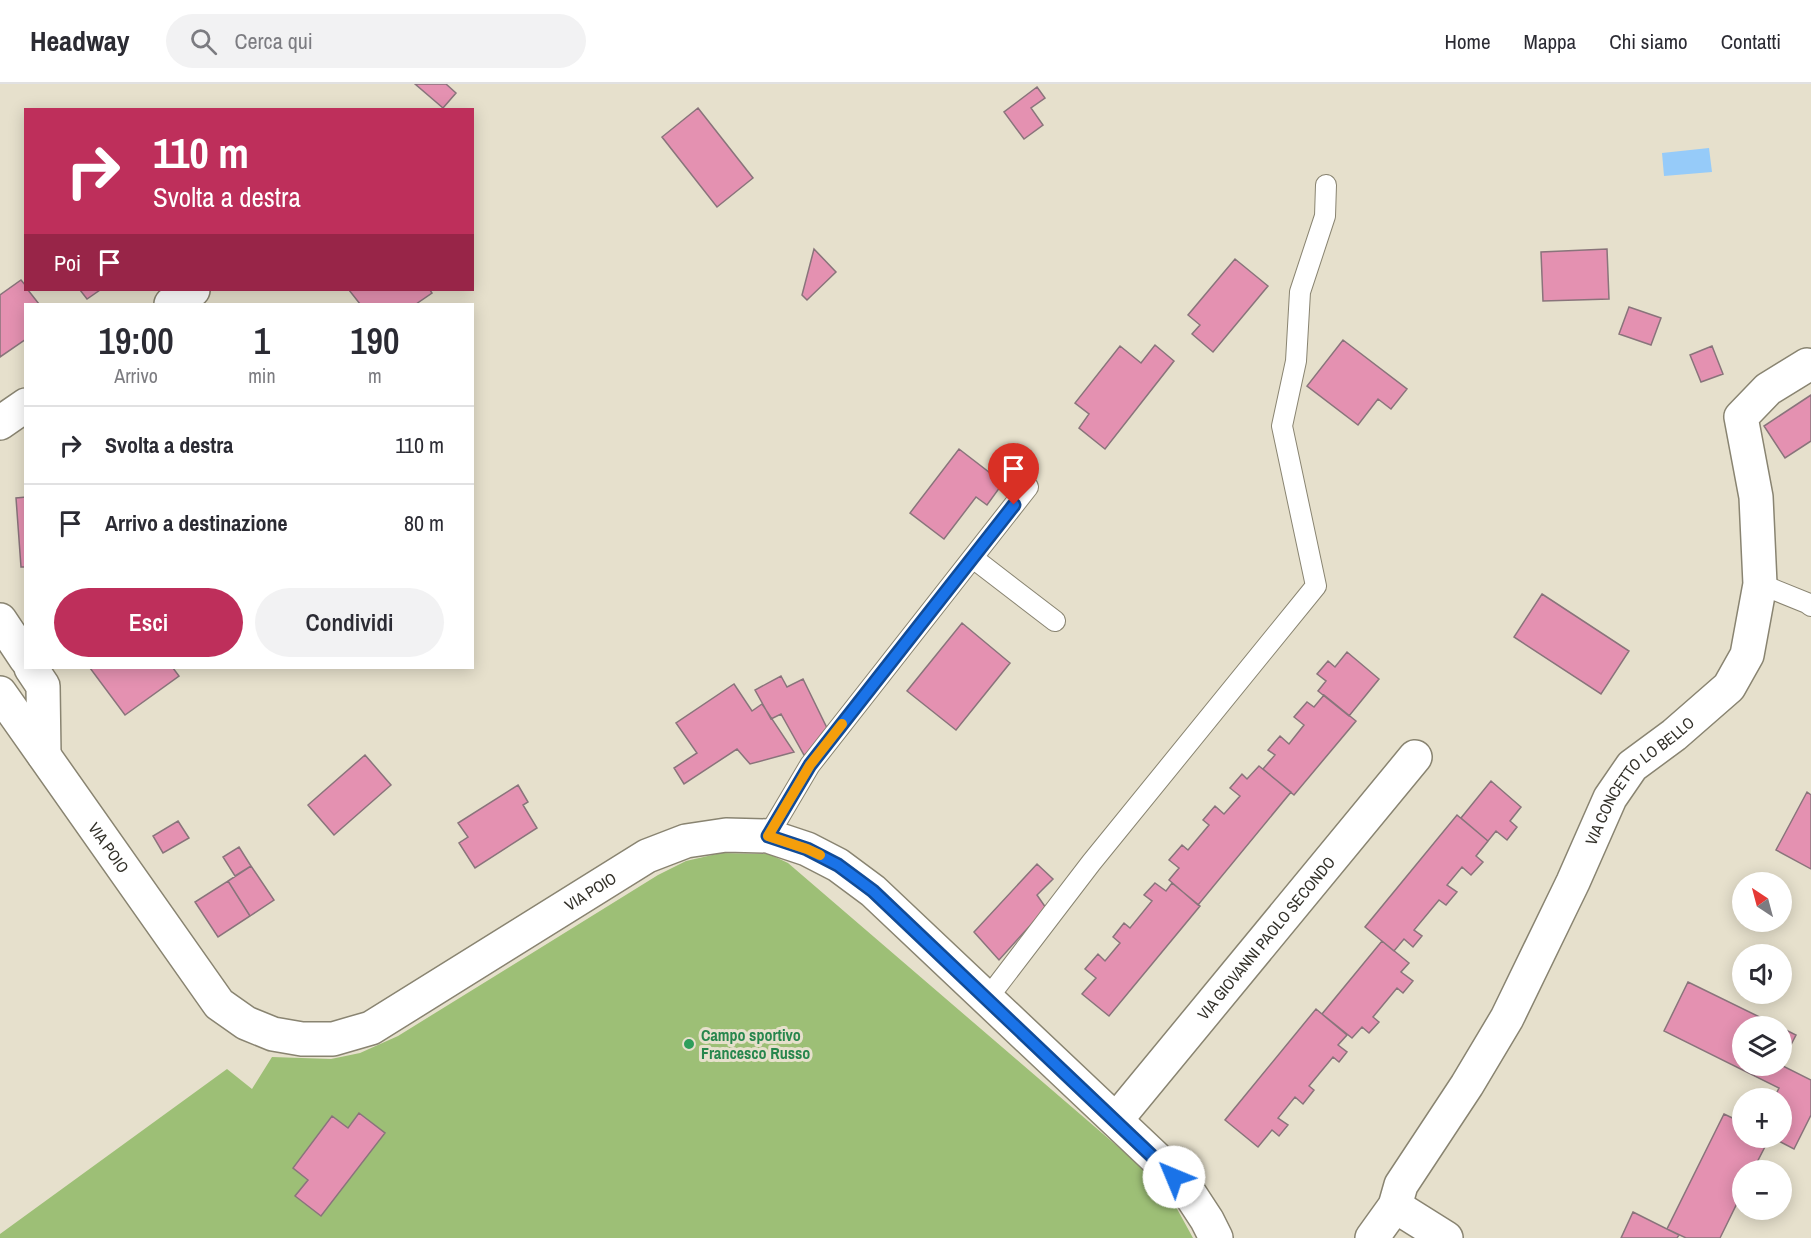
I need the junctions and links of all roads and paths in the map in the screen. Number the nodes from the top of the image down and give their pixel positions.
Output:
1 (1326, 185) dead end
2 (191, 291) edge
3 (173, 303) edge
4 (1807, 365) dead end
5 (24, 406) edge
6 (0, 423) edge
7 (1028, 487) dead end
8 (973, 558) junction
9 (1760, 584) junction
10 (1811, 606) edge
11 (0, 620) edge
12 (1055, 621) dead end
13 (24, 657) edge
14 (32, 669) edge
15 (0, 693) edge
16 (44, 755) junction
17 (1415, 757) dead end
18 (768, 836) junction
19 (987, 999) junction
20 (1116, 1120) junction
21 (1398, 1219) edge
22 (1216, 1238) edge
23 (1372, 1238) edge
24 (1446, 1238) edge

1 - 19 lane
2 - 3 street
4 - 9 street, VIA CONCETTO LO BELLO
5 - 6 street
7 - 8 lane
8 - 12 lane
8 - 18 lane
9 - 10 lane
9 - 21 street, VIA CONCETTO LO BELLO
11 - 13 street
14 - 16 street
15 - 16 street, VIA POIO
16 - 18 street, VIA POIO
17 - 20 street, VIA GIOVANNI PAOLO SECONDO
18 - 19 street, VIA POIO
19 - 20 street, VIA POIO
20 - 22 street, VIA POIO
21 - 23 street, VIA CONCETTO LO BELLO
21 - 24 street

